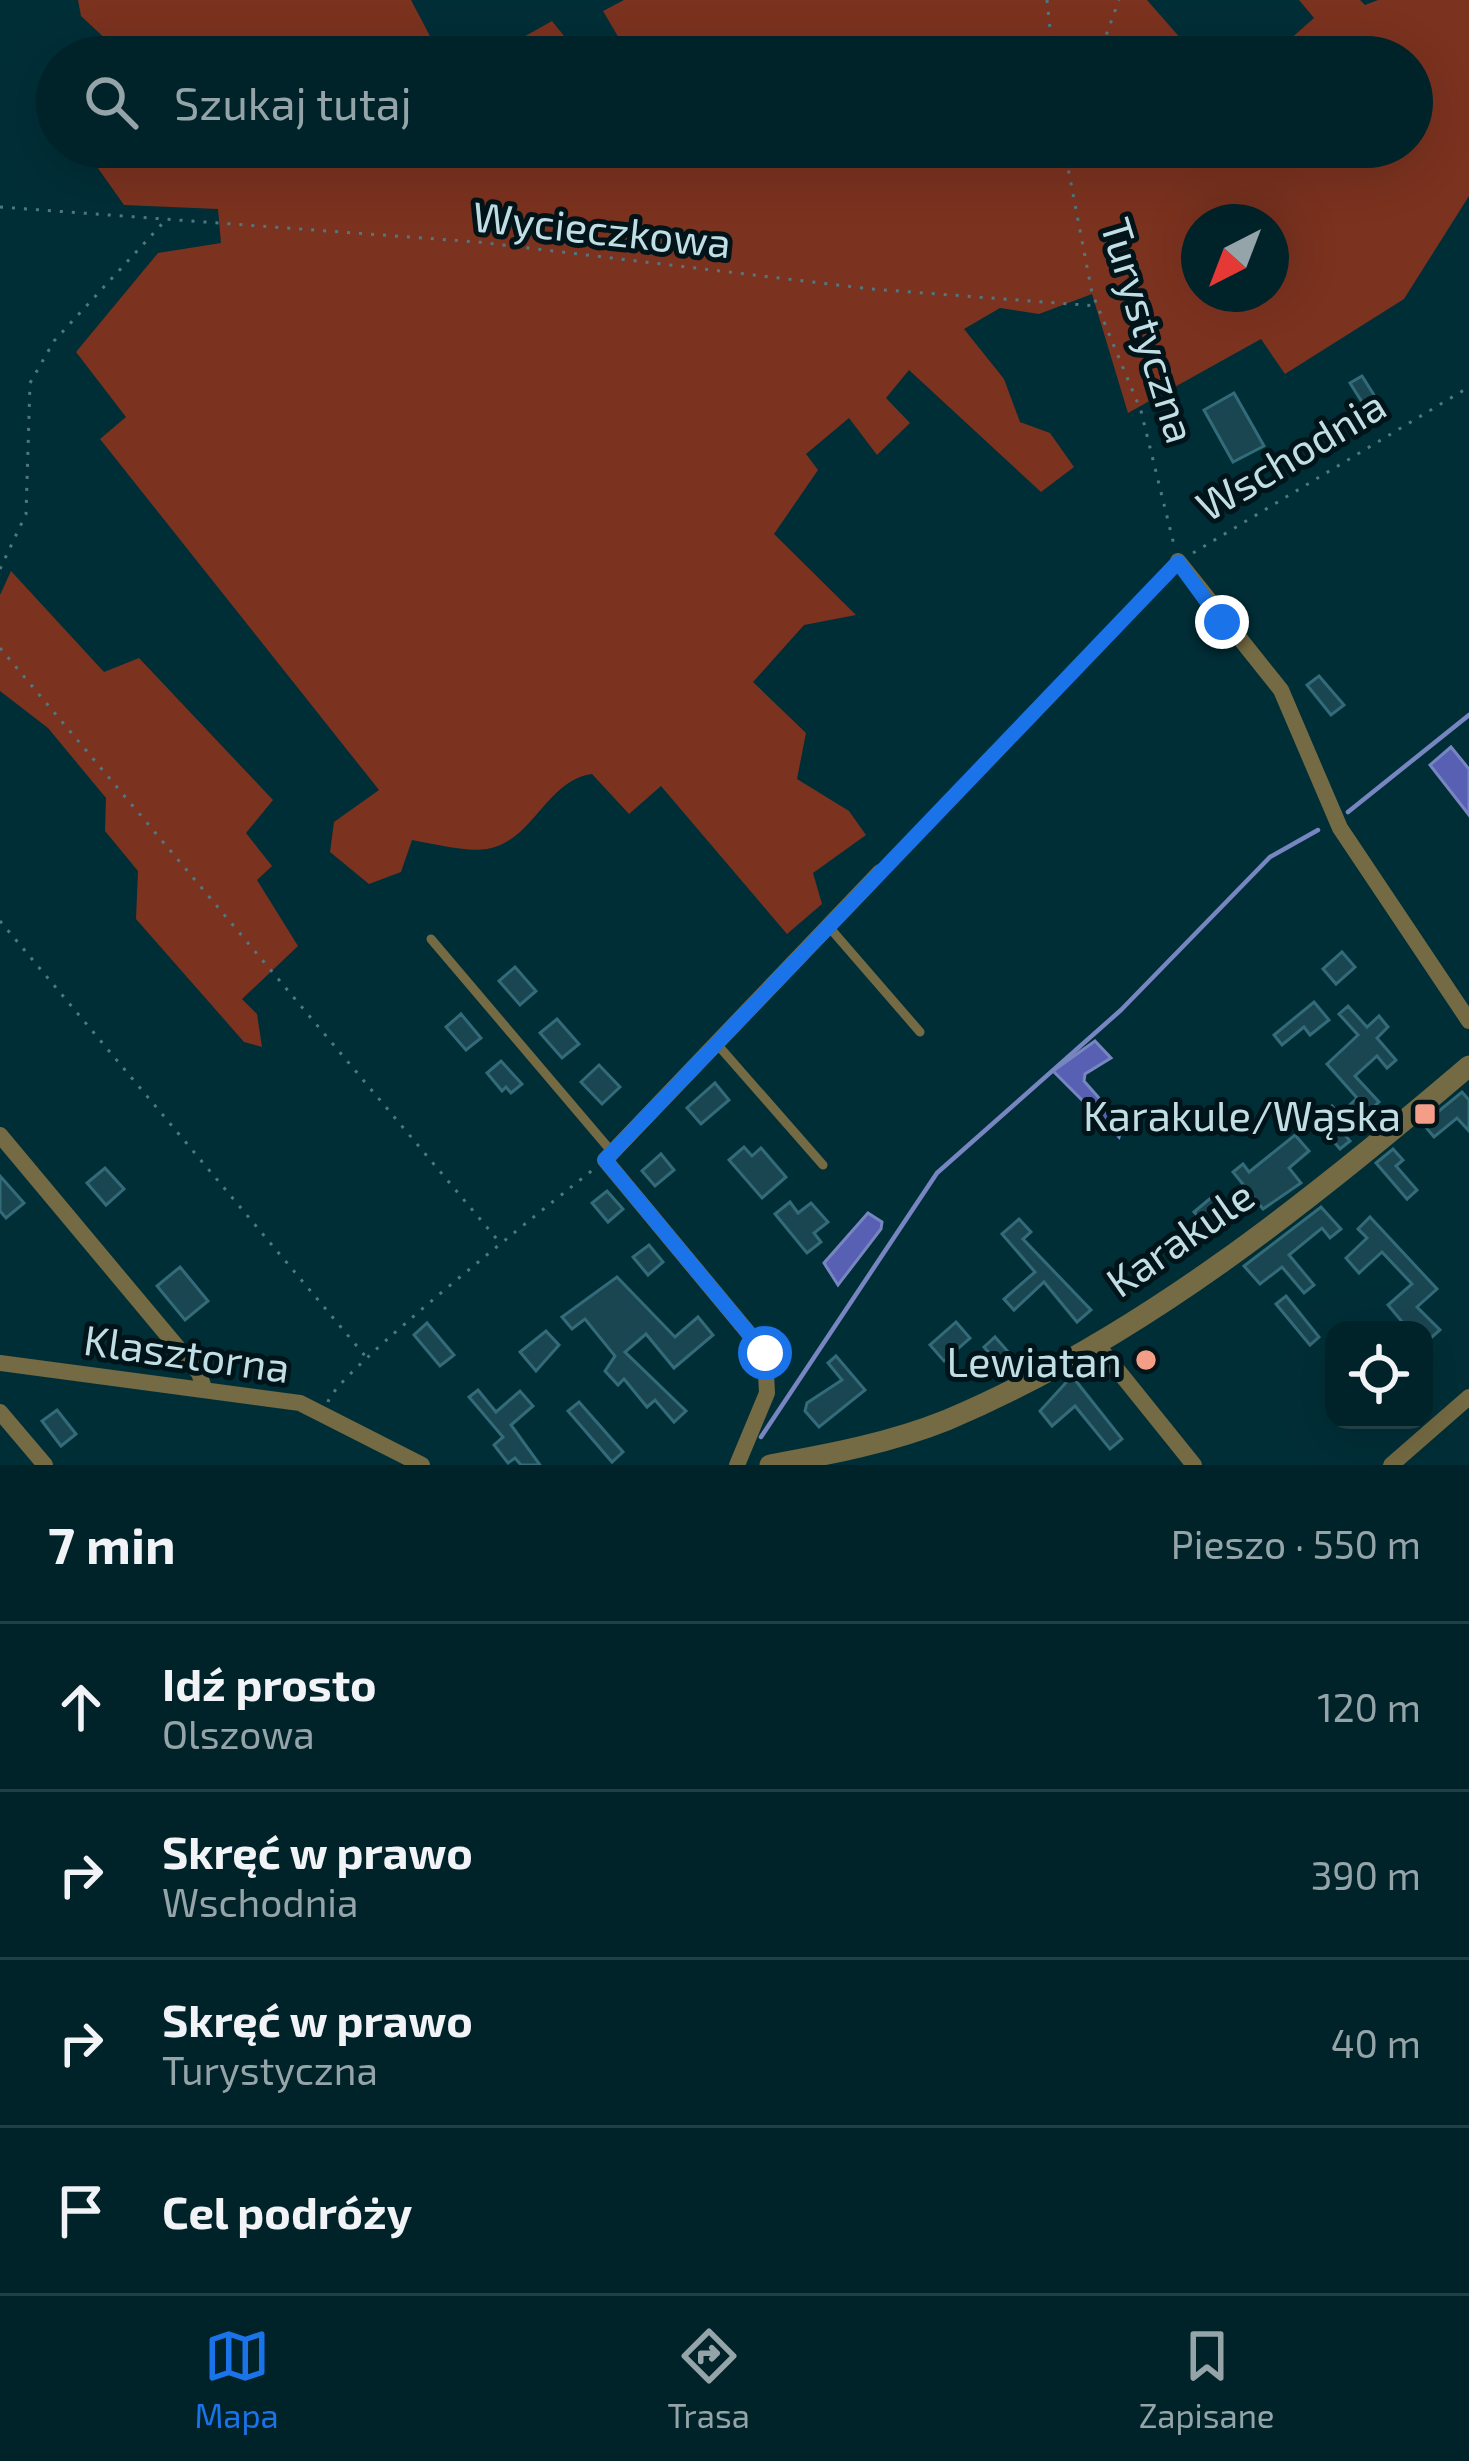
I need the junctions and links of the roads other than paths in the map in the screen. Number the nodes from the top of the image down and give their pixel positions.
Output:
1 (1178, 562) road end
2 (880, 872) road end
3 (828, 925) junction
4 (431, 939) dead end
5 (1469, 1022) edge
6 (920, 1032) dead end
7 (715, 1043) junction
8 (1469, 1066) edge
9 (0, 1135) edge
10 (609, 1156) junction
11 (824, 1166) dead end
12 (1095, 1342) junction
13 (0, 1363) edge
14 (204, 1388) junction
15 (1469, 1397) edge
16 (0, 1412) edge
17 (385, 1459) edge
18 (796, 1463) edge
19 (44, 1465) edge
20 (422, 1465) edge
21 (737, 1465) edge
22 (770, 1465) edge
23 (1194, 1465) edge
24 (1391, 1465) edge

1 - 5 street
2 - 3 street
3 - 6 lane
3 - 7 street
4 - 10 lane
7 - 10 street
7 - 11 lane
8 - 12 street, Karakule
9 - 14 street
10 - 21 street
12 - 18 street, Karakule
12 - 23 street
13 - 14 street, Klasztorna
14 - 17 street, Klasztorna
15 - 24 street
16 - 19 street
17 - 20 street, Klasztorna
18 - 22 street, Karakule

